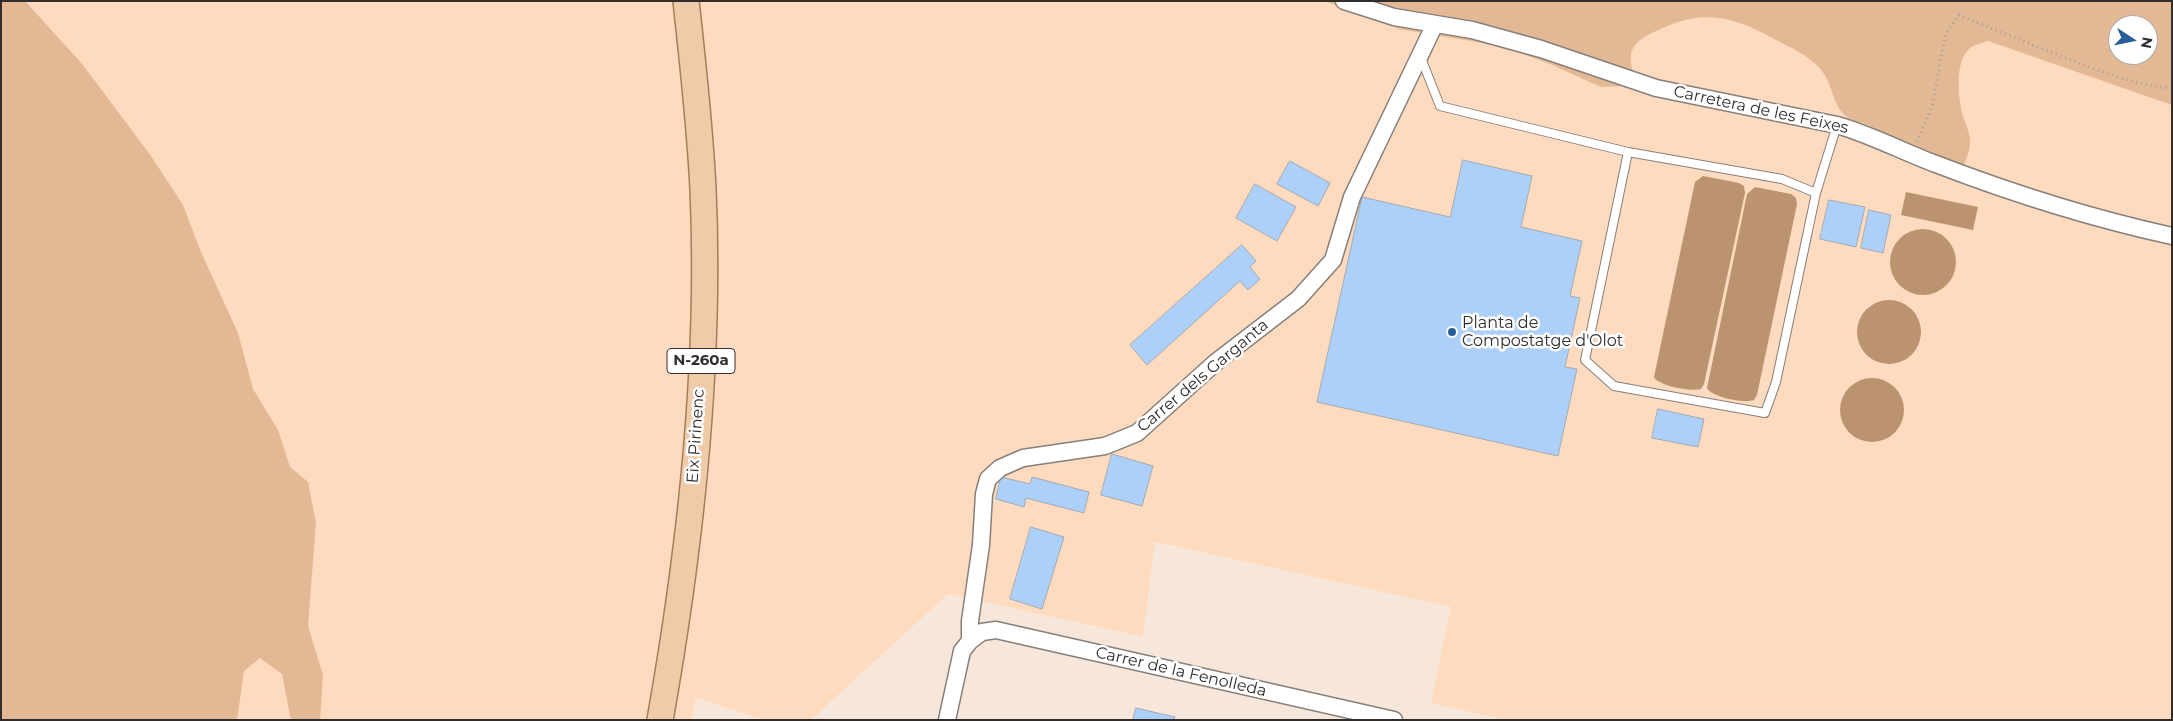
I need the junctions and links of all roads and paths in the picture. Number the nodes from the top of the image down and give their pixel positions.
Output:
1 (686, 1) edge
2 (1344, 1) edge
3 (1434, 24) junction
4 (1420, 56) junction
5 (2172, 88) edge
6 (1838, 125) junction
7 (1628, 152) junction
8 (1911, 153) junction
9 (1816, 193) junction
10 (2172, 236) edge
11 (970, 641) junction
12 (1342, 714) edge
13 (660, 720) edge
14 (946, 720) edge
15 (1394, 720) edge

1 - 13 main road, Eix Pirinenc / N-260a
2 - 3 street, Carretera de les Feixes
3 - 4 street, Carrer dels Garganta
3 - 6 street, Carretera de les Feixes
4 - 7 lane
4 - 11 street, Carrer dels Garganta
5 - 8 path
6 - 8 street, Carretera de les Feixes
6 - 9 lane
7 - 9 lane
7 - 9 lane
8 - 10 street, Carretera de les Feixes
11 - 12 street, Carrer de la Fenolleda
11 - 14 street, Carrer dels Garganta
12 - 15 street, Carrer de la Fenolleda

